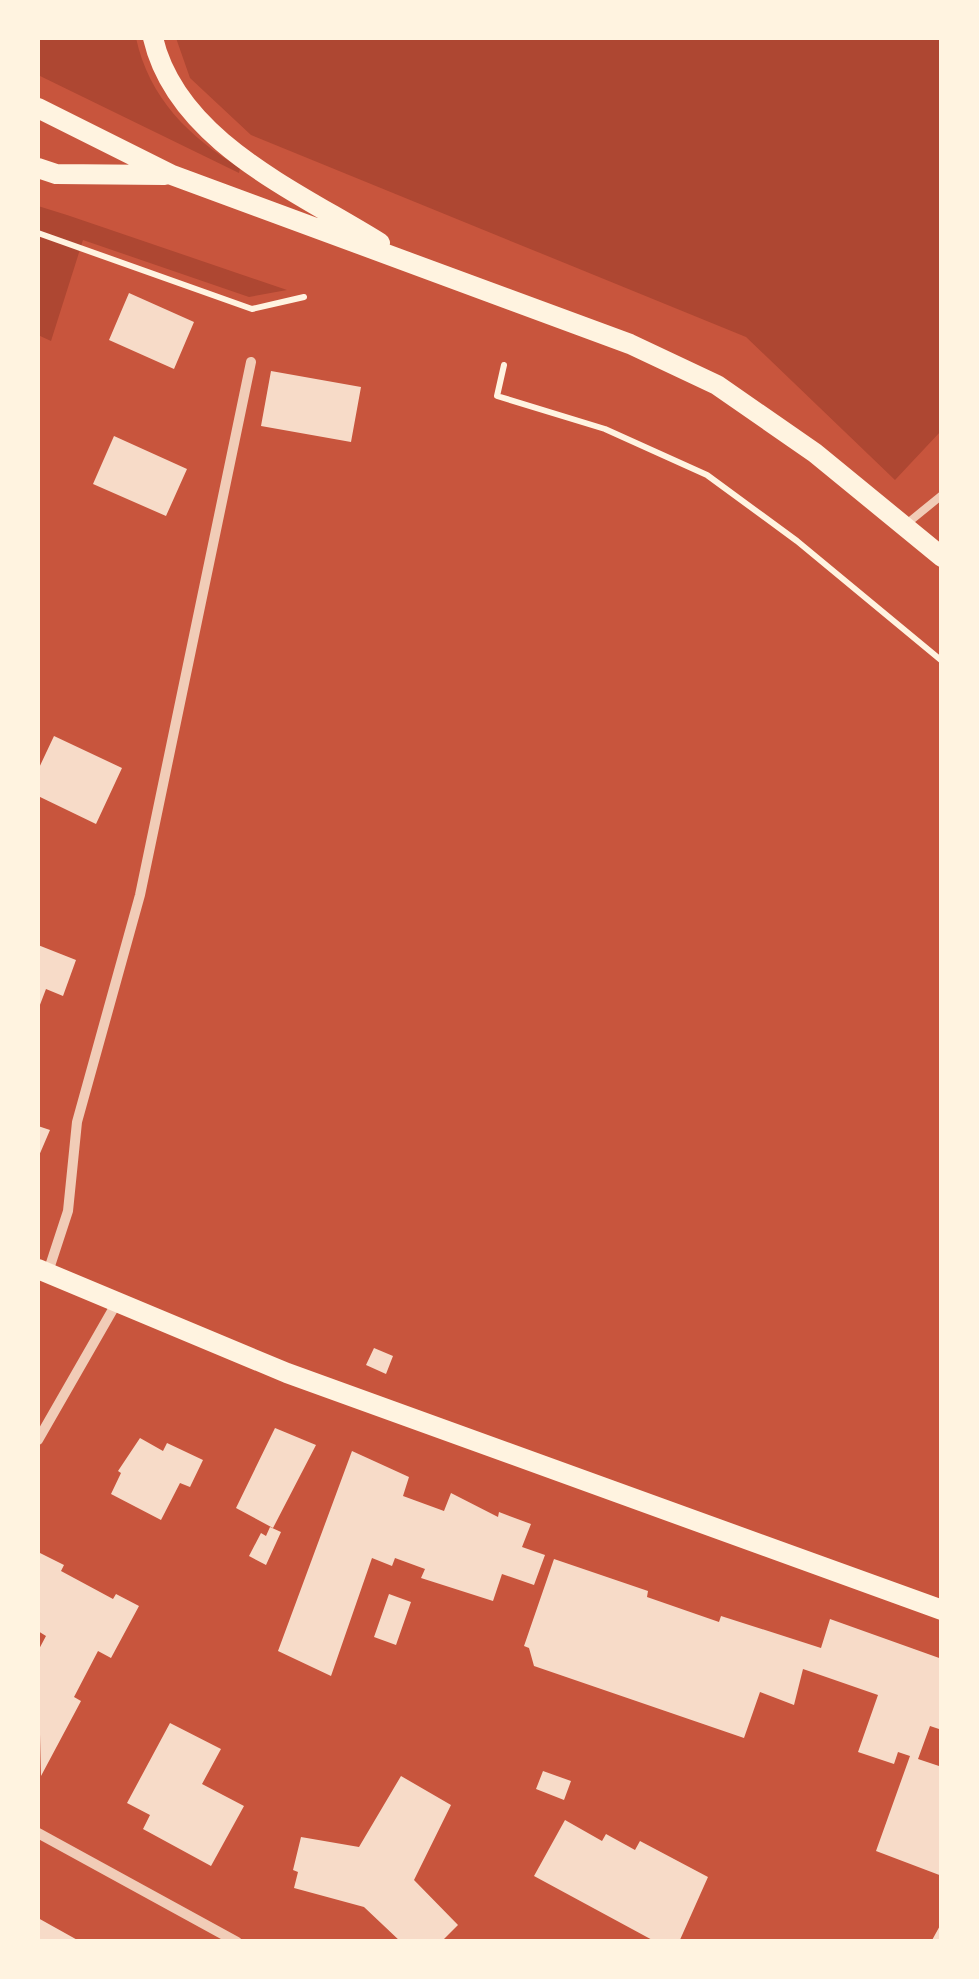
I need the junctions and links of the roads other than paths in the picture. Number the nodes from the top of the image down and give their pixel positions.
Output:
1 (154, 38) edge
2 (38, 108) edge
3 (38, 168) edge
4 (172, 175) junction
5 (415, 266) junction
6 (251, 362) dead end
7 (942, 496) edge
8 (904, 526) junction
9 (942, 556) edge
10 (43, 1271) edge
11 (116, 1304) junction
12 (38, 1440) edge
13 (942, 1610) edge
14 (38, 1833) edge
15 (237, 1942) edge

1 - 5 main road
2 - 4 main road
3 - 4 main road
4 - 5 main road
5 - 8 main road
6 - 10 street
7 - 8 lane
8 - 9 main road
10 - 11 main road
11 - 12 street
11 - 13 main road
14 - 15 street

